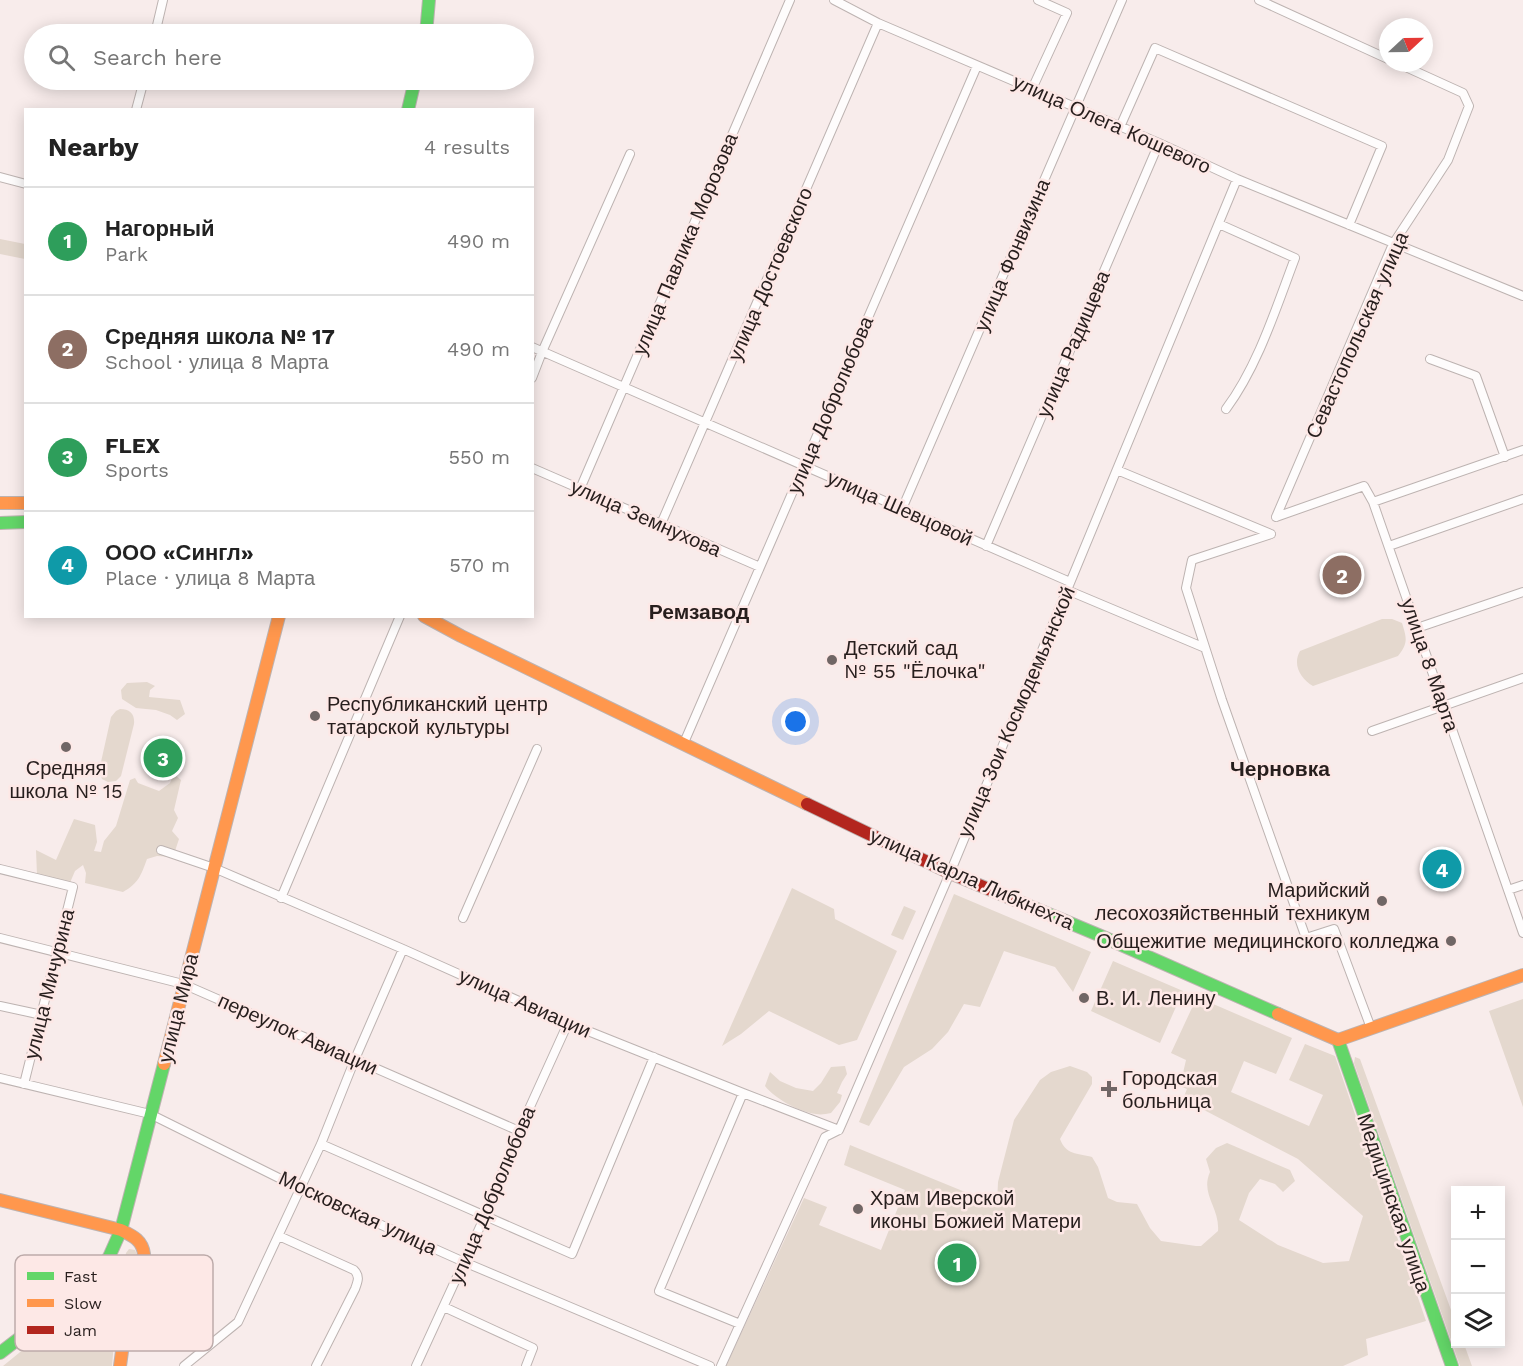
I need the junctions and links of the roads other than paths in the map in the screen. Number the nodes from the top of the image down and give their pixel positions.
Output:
1 (163, 0) edge
2 (429, 0) edge
3 (790, 0) edge
4 (1038, 0) edge
5 (1122, 0) edge
6 (1258, 0) edge
7 (838, 1) edge
8 (878, 22) junction
9 (157, 24) edge
10 (427, 24) edge
11 (1379, 55) edge
12 (977, 66) junction
13 (1417, 72) edge
14 (1032, 89) junction
15 (141, 90) edge
16 (413, 90) edge
17 (137, 108) edge
18 (408, 108) edge
19 (1076, 108) junction
20 (1120, 127) junction
21 (1159, 143) junction
22 (630, 154) dead end
23 (0, 177) edge
24 (1237, 179) junction
25 (24, 183) edge
26 (1219, 224) junction
27 (1349, 225) junction
28 (1393, 244) junction
29 (1523, 296) edge
30 (534, 348) edge
31 (542, 352) junction
32 (1430, 359) dead end
33 (534, 373) edge
34 (624, 387) junction
35 (1226, 409) dead end
36 (706, 423) junction
37 (1523, 450) edge
38 (1505, 457) junction
39 (804, 466) junction
40 (534, 469) edge
41 (1117, 470) junction
42 (580, 489) junction
43 (1523, 499) edge
44 (1373, 502) junction
45 (0, 503) edge
46 (24, 503) edge
47 (902, 509) junction
48 (24, 522) edge
49 (0, 523) edge
50 (661, 524) junction
51 (986, 546) junction
52 (1389, 546) junction
53 (760, 567) junction
54 (1069, 586) junction
55 (1523, 592) edge
56 (278, 618) edge
57 (399, 618) edge
58 (429, 619) edge
59 (1417, 628) junction
60 (1205, 648) junction
61 (1523, 678) edge
62 (1444, 706) junction
63 (1372, 731) dead end
64 (684, 745) junction
65 (537, 749) dead end
66 (161, 850) dead end
67 (214, 868) junction
68 (0, 869) edge
69 (950, 873) junction
70 (1523, 885) edge
71 (1508, 890) junction
72 (281, 898) junction
73 (463, 918) dead end
74 (1523, 933) edge
75 (0, 938) edge
76 (403, 949) junction
77 (57, 952) junction
78 (1523, 975) edge
79 (183, 984) junction
80 (0, 1006) edge
81 (42, 1015) junction
82 (568, 1023) junction
83 (1371, 1028) junction
84 (1338, 1040) junction
85 (654, 1057) junction
86 (355, 1059) junction
87 (0, 1078) edge
88 (24, 1084) junction
89 (743, 1094) junction
90 (150, 1114) junction
91 (839, 1130) junction
92 (519, 1131) junction
93 (321, 1144) junction
94 (301, 1189) junction
95 (0, 1200) edge
96 (485, 1216) junction
97 (120, 1230) junction
98 (279, 1236) junction
99 (110, 1255) edge
100 (144, 1255) edge
101 (464, 1262) junction
102 (444, 1307) junction
103 (740, 1324) junction
104 (15, 1341) edge
105 (213, 1342) edge
106 (122, 1351) edge
107 (202, 1351) edge
108 (0, 1353) edge
109 (120, 1366) edge
110 (184, 1366) edge
111 (316, 1366) edge
112 (416, 1366) edge
113 (526, 1366) edge
114 (710, 1366) edge
115 (722, 1366) edge
116 (1452, 1366) edge

1 - 9 street
2 - 10 main road
3 - 34 street, улица Павлика Морозова
4 - 14 street
5 - 19 street, улица Фонвизина
6 - 11 street
7 - 8 street, улица Олега Кошевого
8 - 12 street, улица Олега Кошевого
8 - 36 street, улица Достоевского
12 - 14 street, улица Олега Кошевого
12 - 39 street, улица Добролюбова
13 - 28 street, Севастопольская улица
14 - 19 street, улица Олега Кошевого
15 - 17 street
16 - 18 main road
19 - 20 street, улица Олега Кошевого
19 - 47 street, улица Фонвизина
20 - 21 street, улица Олега Кошевого
20 - 27 street
21 - 24 street, улица Олега Кошевого
21 - 51 street, улица Радищева
22 - 31 street
23 - 25 street
24 - 26 street, улица Зои Космодемьянской
24 - 27 street, улица Олега Кошевого
26 - 35 street
26 - 41 street, улица Зои Космодемьянской
27 - 28 street, улица Олега Кошевого
28 - 29 street, улица Олега Кошевого
28 - 44 street, Севастопольская улица
30 - 31 street, улица Шевцовой
31 - 33 street
31 - 34 street, улица Шевцовой
32 - 38 street
34 - 36 street, улица Шевцовой
34 - 42 street, улица Павлика Морозова
36 - 39 street, улица Шевцовой
36 - 50 street, улица Достоевского
37 - 38 street
38 - 44 street
39 - 47 street, улица Шевцовой
39 - 53 street, улица Добролюбова
40 - 42 street, улица Земнухова
41 - 54 street, улица Зои Космодемьянской
41 - 60 street
42 - 50 street, улица Земнухова
43 - 52 street
44 - 52 street, улица 8 Марта
45 - 46 main road
47 - 51 street, улица Шевцовой
48 - 49 main road
50 - 53 street, улица Земнухова
51 - 54 street, улица Шевцовой
52 - 59 street, улица 8 Марта
53 - 64 street, улица Добролюбова
54 - 60 street, улица Шевцовой
54 - 69 street, улица Зои Космодемьянской
55 - 59 street
56 - 67 main road, улица Мира
57 - 72 street
58 - 64 main road, улица Карла Либкнехта
59 - 62 street, улица 8 Марта
60 - 83 street
61 - 62 street
62 - 63 street
62 - 71 street, улица 8 Марта
64 - 69 main road, улица Карла Либкнехта
65 - 73 street
66 - 67 street, улица Авиации
67 - 72 street, улица Авиации
67 - 79 main road, улица Мира
68 - 77 street, улица Мичурина
69 - 84 main road, улица Карла Либкнехта
69 - 91 street, улица Зои Космодемьянской
70 - 71 street
71 - 74 street, улица 8 Марта
72 - 76 street, улица Авиации
75 - 77 street, переулок Авиации
76 - 82 street, улица Авиации
76 - 86 street
77 - 79 street, переулок Авиации
77 - 81 street, улица Мичурина
78 - 83 main road
79 - 86 street, переулок Авиации
79 - 90 main road, улица Мира
80 - 81 street
81 - 88 street, улица Мичурина
82 - 85 street, улица Авиации
82 - 92 street, улица Добролюбова
83 - 84 main road
84 - 116 main road, Медицинская улица
85 - 89 street, улица Авиации
85 - 96 street
86 - 92 street, переулок Авиации
86 - 93 street
87 - 88 street, Московская улица
88 - 90 street, Московская улица
89 - 91 street, улица Авиации
89 - 103 street
90 - 94 street, Московская улица
90 - 97 main road, улица Мира
91 - 103 street, улица Зои Космодемьянской
92 - 96 street, улица Добролюбова
93 - 94 street
93 - 96 street
94 - 98 street
94 - 101 street, Московская улица
95 - 97 main road
96 - 101 street, улица Добролюбова
97 - 99 main road, улица Мира
97 - 100 main road
98 - 105 street
98 - 111 street
101 - 102 street, улица Добролюбова
101 - 114 street, Московская улица
102 - 112 street, улица Добролюбова
102 - 113 street
103 - 115 street, улица Зои Космодемьянской
104 - 108 main road, улица Мира
106 - 109 main road
107 - 110 street

